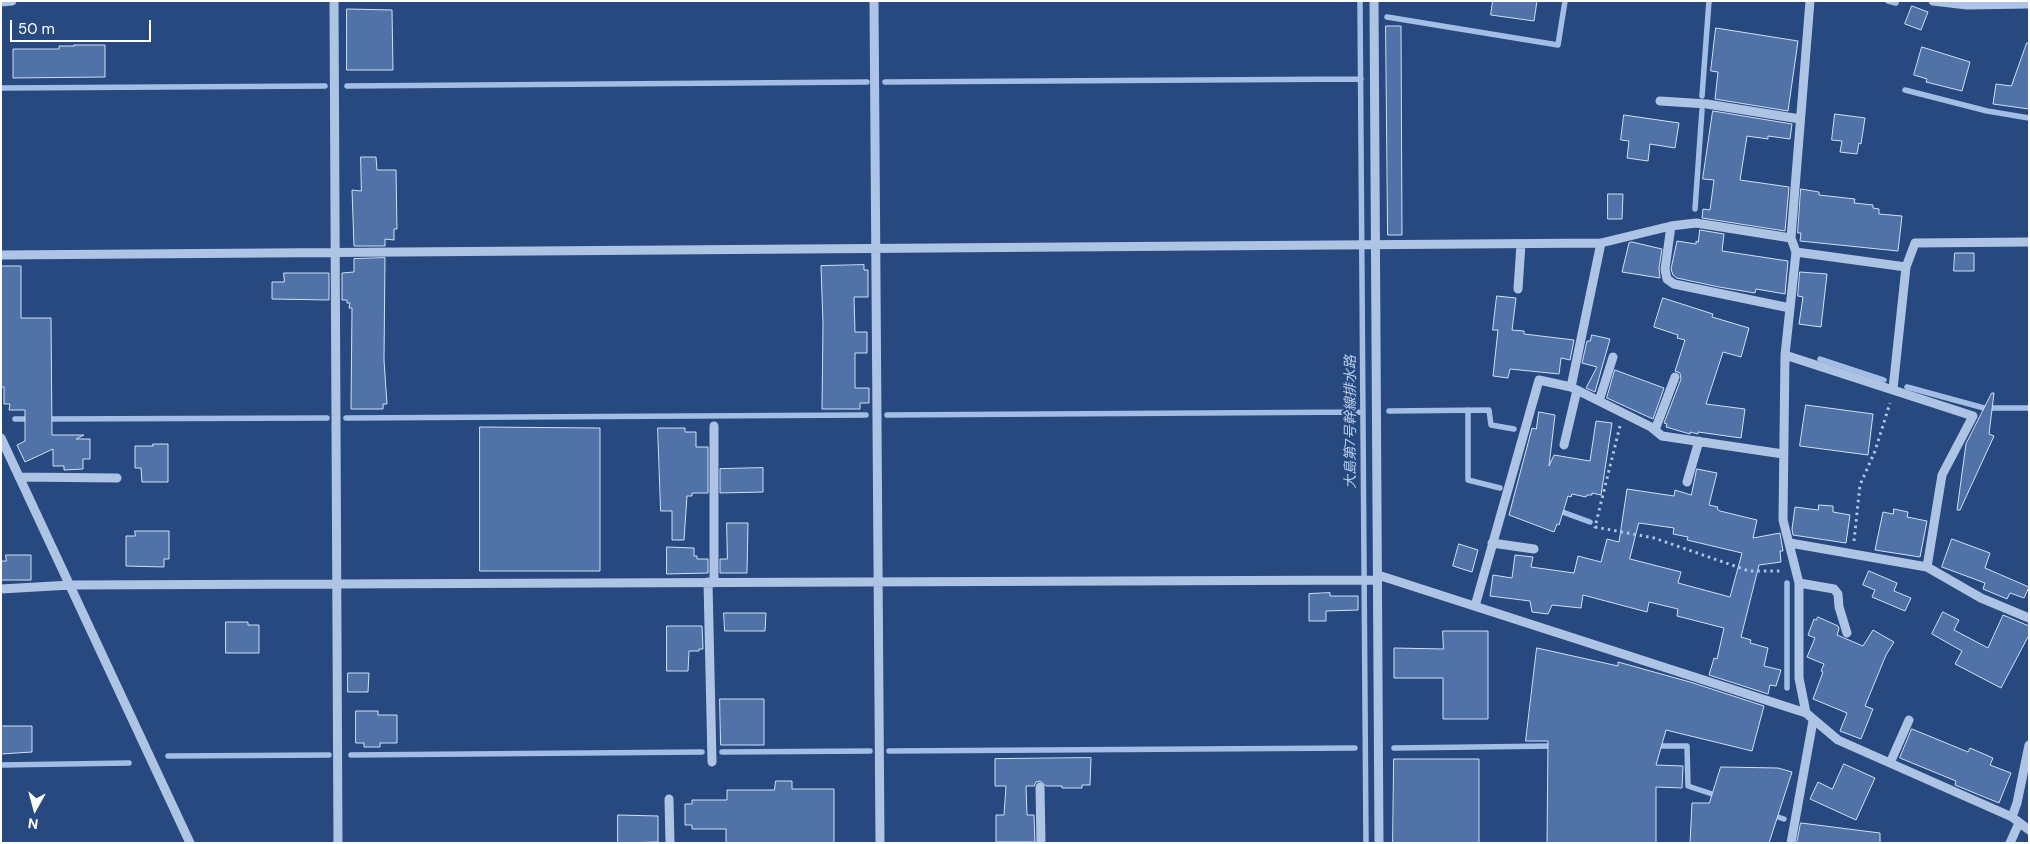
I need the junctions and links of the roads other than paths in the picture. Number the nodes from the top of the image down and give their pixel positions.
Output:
1 (12, 1) edge
2 (334, 1) edge
3 (874, 1) edge
4 (1374, 1) edge
5 (1810, 1) edge
6 (1933, 1) edge
7 (1, 2) edge
8 (2029, 4) edge
9 (1660, 101) dead end
10 (1800, 119) junction
11 (1671, 226) junction
12 (1791, 238) junction
13 (2029, 242) edge
14 (1601, 243) junction
15 (1521, 244) junction
16 (1372, 245) junction
17 (877, 249) junction
18 (336, 252) junction
19 (1796, 252) junction
20 (1, 255) edge
21 (1906, 267) junction
22 (1518, 289) dead end
23 (1790, 308) junction
24 (1786, 355) junction
25 (1613, 357) dead end
26 (1675, 377) dead end
27 (1574, 388) junction
28 (1893, 389) junction
29 (1599, 401) junction
30 (714, 426) dead end
31 (1655, 430) junction
32 (1, 438) edge
33 (1698, 441) junction
34 (1564, 445) dead end
35 (1783, 454) junction
36 (19, 477) junction
37 (117, 478) dead end
38 (1687, 482) dead end
39 (1790, 543) junction
40 (1492, 544) junction
41 (1534, 549) dead end
42 (1927, 567) junction
43 (1376, 578) junction
44 (879, 582) junction
45 (711, 583) junction
46 (1799, 583) junction
47 (337, 584) junction
48 (71, 585) junction
49 (1, 589) edge
50 (1475, 606) junction
51 (2029, 618) edge
52 (1847, 633) dead end
53 (1806, 713) junction
54 (1909, 720) dead end
55 (1813, 721) junction
56 (2029, 745) edge
57 (712, 762) dead end
58 (1890, 763) junction
59 (1040, 787) dead end
60 (669, 799) dead end
61 (2015, 820) junction
62 (2029, 830) edge
63 (190, 843) edge
64 (338, 843) edge
65 (670, 843) edge
66 (880, 843) edge
67 (1041, 843) edge
68 (1379, 843) edge
69 (1791, 843) edge
70 (2010, 843) edge

1 - 7 street
2 - 18 street
3 - 17 street
4 - 16 street
5 - 10 street
6 - 8 street
9 - 10 street
10 - 12 street
11 - 12 street
11 - 14 street
11 - 23 street
12 - 19 street
13 - 21 street
14 - 15 street
14 - 27 street
15 - 16 street
15 - 22 street
16 - 17 street
16 - 43 street
17 - 18 street
17 - 44 street
18 - 20 street
18 - 47 street
19 - 21 street
19 - 23 street
21 - 28 street
23 - 24 street
24 - 28 street
24 - 35 street
25 - 29 street
26 - 31 street
27 - 29 street
27 - 34 street
27 - 40 street
28 - 42 street
29 - 31 street
30 - 45 street
31 - 33 street
32 - 36 street
33 - 35 street
33 - 38 street
35 - 39 street
36 - 37 street
36 - 48 street
39 - 42 street
39 - 46 street
40 - 41 street
40 - 50 street
42 - 51 street
43 - 44 street
43 - 50 street
43 - 68 street
44 - 45 street
44 - 66 street
45 - 47 street
45 - 57 street
46 - 52 street
46 - 53 street
47 - 48 street
47 - 64 street
48 - 49 street
48 - 63 street
50 - 53 street
53 - 55 street
54 - 58 street
55 - 58 street
55 - 69 street
56 - 61 street
58 - 61 street
59 - 67 street
60 - 65 street
61 - 62 street
61 - 70 street

